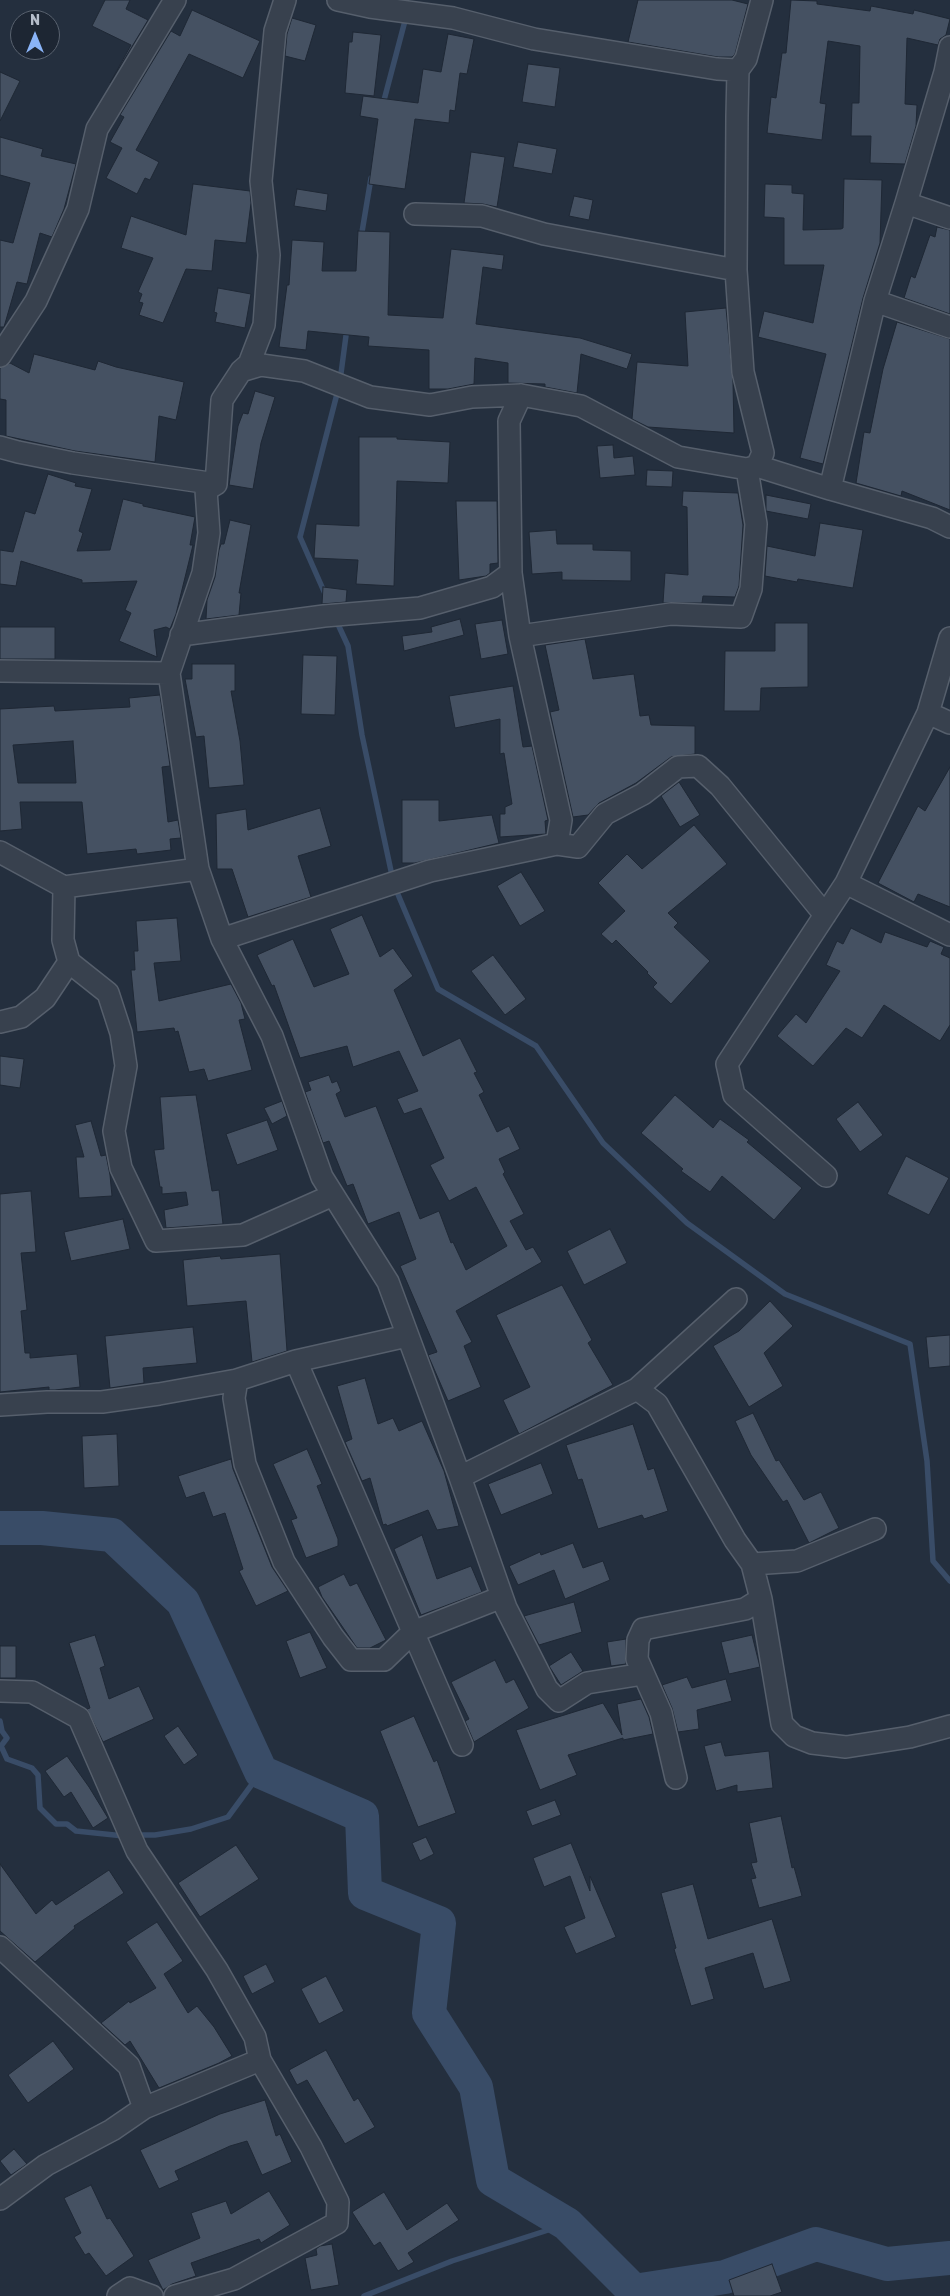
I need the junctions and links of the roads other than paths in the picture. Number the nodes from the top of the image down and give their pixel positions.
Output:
1 (175, 0) edge
2 (285, 0) edge
3 (338, 0) edge
4 (762, 0) edge
5 (950, 47) edge
6 (738, 70) junction
7 (906, 203) junction
8 (415, 214) dead end
9 (950, 218) edge
10 (736, 270) junction
11 (875, 301) junction
12 (950, 327) edge
13 (0, 356) edge
14 (241, 371) junction
15 (521, 395) junction
16 (0, 447) edge
17 (752, 468) junction
18 (216, 484) junction
19 (830, 489) junction
20 (950, 527) edge
21 (511, 573) junction
22 (180, 636) junction
23 (520, 636) junction
24 (950, 638) edge
25 (0, 671) edge
26 (169, 673) junction
27 (928, 712) junction
28 (950, 723) edge
29 (558, 844) junction
30 (0, 852) edge
31 (198, 869) junction
32 (846, 883) junction
33 (64, 887) junction
34 (825, 915) junction
35 (950, 935) edge
36 (222, 939) junction
37 (69, 962) junction
38 (0, 1022) edge
39 (826, 1176) dead end
40 (333, 1195) junction
41 (736, 1299) dead end
42 (407, 1336) junction
43 (296, 1361) junction
44 (237, 1380) junction
45 (637, 1390) junction
46 (0, 1405) edge
47 (460, 1476) junction
48 (875, 1529) dead end
49 (752, 1564) junction
50 (502, 1597) junction
51 (760, 1599) junction
52 (413, 1632) junction
53 (644, 1674) junction
54 (0, 1691) edge
55 (950, 1726) edge
56 (462, 1745) dead end
57 (676, 1778) dead end
58 (0, 1947) edge
59 (260, 2060) junction
60 (144, 2108) junction
61 (0, 2199) edge
62 (118, 2296) edge
63 (152, 2296) edge
64 (175, 2296) edge

1 - 13 street
2 - 14 street
3 - 6 street
4 - 6 street
5 - 7 street
6 - 10 street
7 - 9 street
7 - 11 street
8 - 10 street
10 - 17 street
11 - 12 street
11 - 19 street
14 - 15 street
14 - 18 street
15 - 17 street
15 - 21 street
16 - 18 street
17 - 19 street
17 - 23 street
18 - 22 street
19 - 20 street
21 - 22 street
21 - 23 street
22 - 26 street
23 - 29 street
24 - 27 street
25 - 26 street
26 - 31 street
27 - 28 street
27 - 32 street
29 - 34 street
29 - 36 street
30 - 33 street
31 - 33 street
31 - 36 street
32 - 34 street
32 - 35 street
33 - 37 street
34 - 39 street
36 - 40 street
37 - 38 street
37 - 40 street
40 - 42 street
41 - 45 street
42 - 43 street
42 - 47 street
43 - 44 street
43 - 52 street
44 - 46 street
44 - 52 street
45 - 47 street
45 - 49 street
47 - 50 street
48 - 49 street
49 - 51 street
50 - 52 street
50 - 53 street
51 - 53 street
51 - 55 street
52 - 56 street
53 - 57 street
54 - 59 street
58 - 60 street
59 - 60 street
59 - 64 street
60 - 61 street
62 - 63 street

